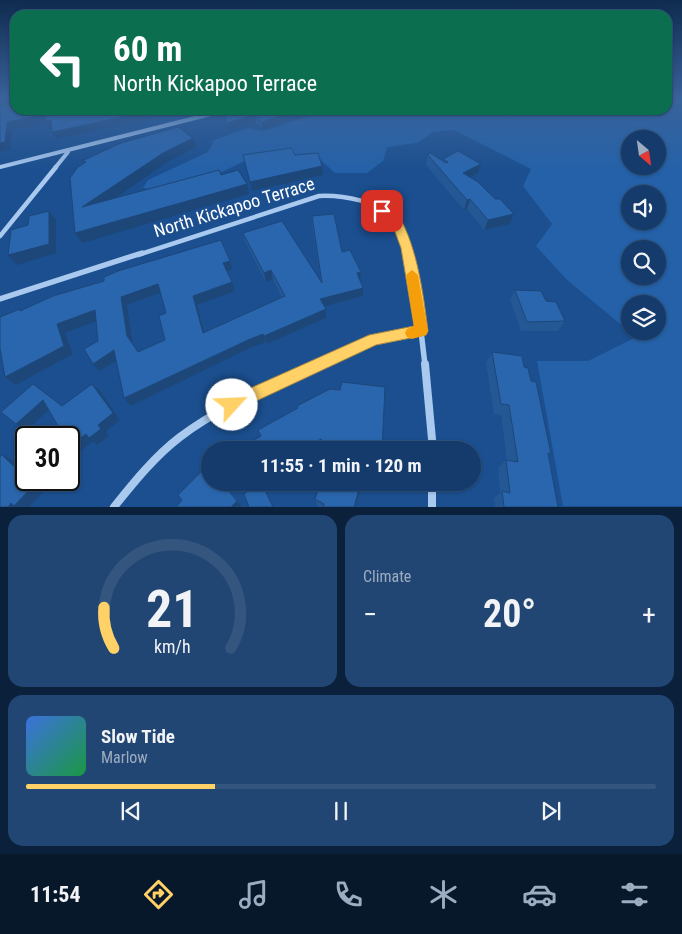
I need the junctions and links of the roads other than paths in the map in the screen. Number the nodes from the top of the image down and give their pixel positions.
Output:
1 (174, 124) edge
2 (68, 151) junction
3 (0, 167) edge
4 (0, 236) edge
5 (0, 299) edge
6 (422, 331) junction
7 (432, 441) edge
8 (432, 491) edge
9 (114, 506) edge
10 (432, 506) edge

1 - 2 street
2 - 3 street
2 - 4 street
5 - 6 street, North Kickapoo Terrace
6 - 7 street, North Kickapoo Terrace
6 - 9 street
8 - 10 street

